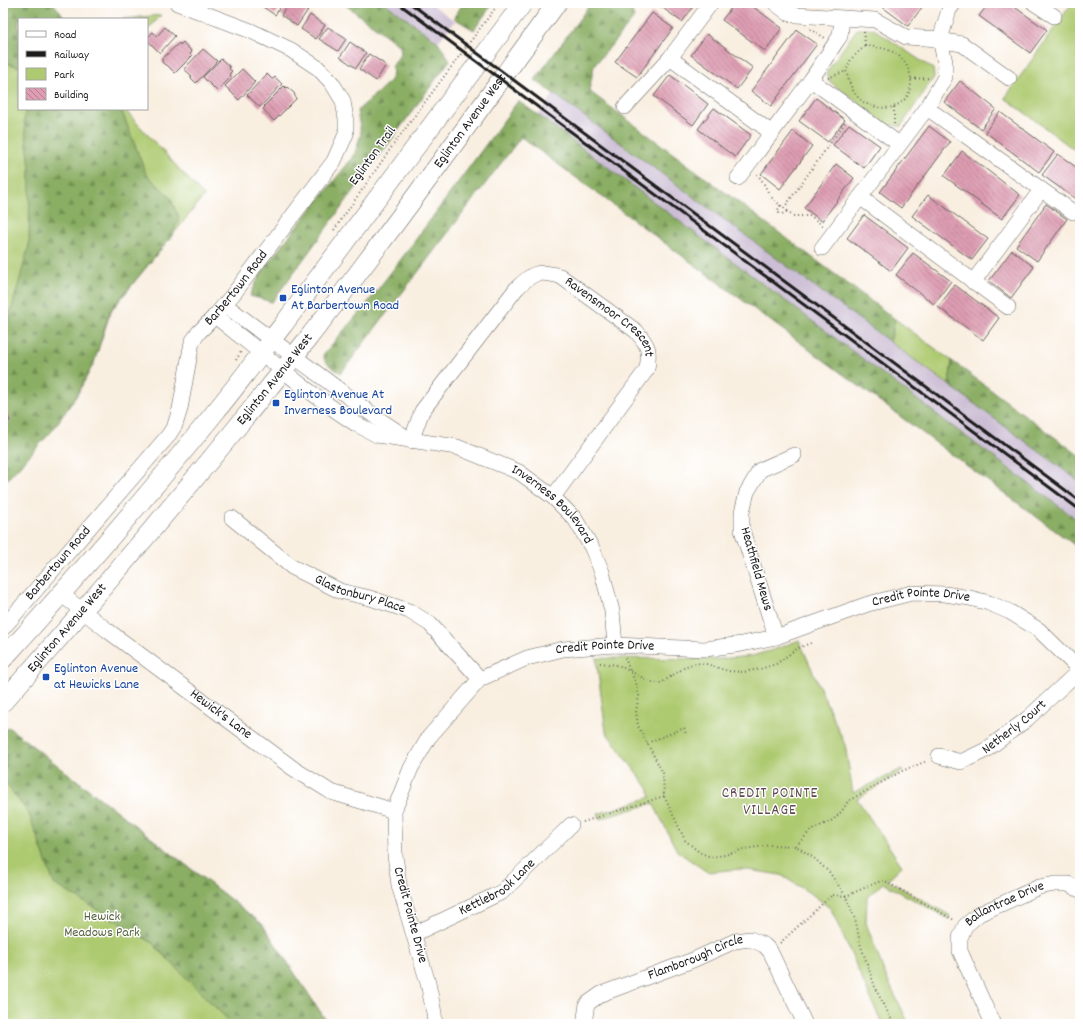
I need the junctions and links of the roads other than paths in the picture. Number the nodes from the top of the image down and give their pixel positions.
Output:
1 (180, 3) edge
2 (523, 3) edge
3 (557, 3) edge
4 (711, 3) edge
5 (775, 3) edge
6 (954, 3) edge
7 (1034, 3) edge
8 (1054, 16) dead end
9 (842, 19) junction
10 (940, 38) junction
11 (670, 58) junction
12 (1009, 78) dead end
13 (811, 80) junction
14 (625, 107) dead end
15 (927, 108) junction
16 (772, 133) junction
17 (899, 144) junction
18 (738, 178) dead end
19 (1041, 190) junction
20 (860, 197) junction
21 (1072, 212) dead end
22 (822, 248) dead end
23 (974, 282) junction
24 (1008, 307) dead end
25 (220, 310) junction
26 (267, 346) junction
27 (289, 363) junction
28 (411, 441) junction
29 (794, 454) dead end
30 (553, 497) junction
31 (232, 518) dead end
32 (61, 594) junction
33 (83, 612) junction
34 (3, 628) edge
35 (776, 637) junction
36 (619, 650) junction
37 (3, 659) edge
38 (1080, 670) edge
39 (480, 679) junction
40 (3, 702) edge
41 (939, 756) road end
42 (394, 811) junction
43 (571, 826) road end
44 (1080, 890) edge
45 (414, 934) junction
46 (435, 1024) edge
47 (584, 1024) edge
48 (805, 1024) edge
49 (993, 1024) edge

1 - 25 street, Barbertown Road
2 - 26 main road, Eglinton Avenue West
3 - 27 main road, Eglinton Avenue West
4 - 11 street
5 - 9 street
6 - 10 street
7 - 8 street
9 - 10 street
9 - 13 street
10 - 12 street
10 - 15 street
11 - 14 street
11 - 16 street
13 - 16 street
13 - 17 street
15 - 17 street
15 - 19 street
16 - 18 street
17 - 20 street
19 - 21 street
19 - 23 street
20 - 22 street
20 - 23 street
23 - 24 street
25 - 26 street, Inverness Boulevard
25 - 34 street, Barbertown Road
26 - 27 street, Inverness Boulevard
26 - 32 main road, Eglinton Avenue West
27 - 28 street, Inverness Boulevard
27 - 33 main road, Eglinton Avenue West
28 - 30 street, Inverness Boulevard
28 - 30 street, Ravensmoor Crescent
29 - 35 street, Heathfield Mews
30 - 36 street, Inverness Boulevard
31 - 39 street, Glastonbury Place
32 - 33 street, Hewick's Lane
32 - 37 main road, Eglinton Avenue West
33 - 40 main road, Eglinton Avenue West
33 - 42 street, Hewick's Lane
35 - 36 street, Credit Pointe Drive
35 - 38 street, Credit Pointe Drive
36 - 39 street, Credit Pointe Drive
38 - 41 street, Netherly Court
39 - 42 street, Credit Pointe Drive
42 - 45 street, Credit Pointe Drive
43 - 45 street, Kettlebrook Lane
44 - 49 street, Ballantrae Drive
45 - 46 street, Credit Pointe Drive
47 - 48 street, Flamborough Circle

